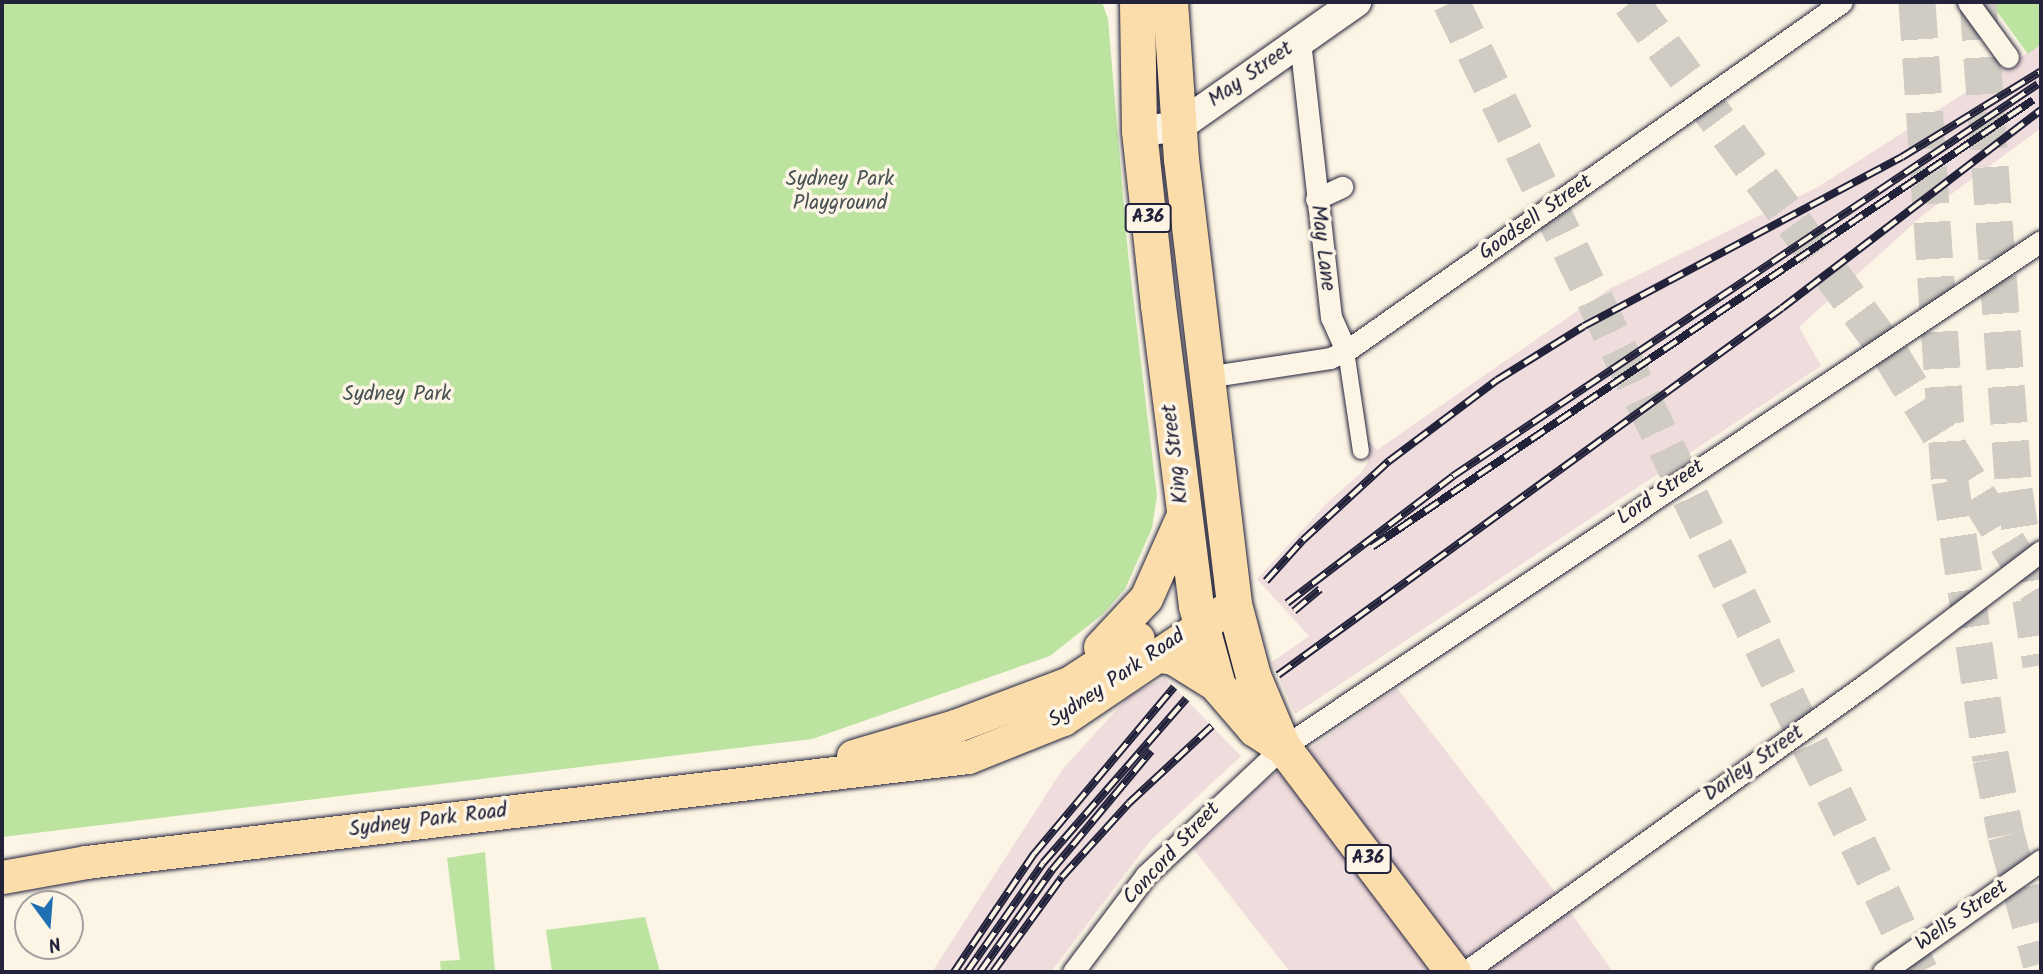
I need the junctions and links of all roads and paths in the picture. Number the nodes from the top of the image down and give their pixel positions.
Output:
1 (1355, 2) edge
2 (1842, 2) edge
3 (1968, 2) edge
4 (1144, 4) edge
5 (1300, 41) junction
6 (2008, 57) dead end
7 (1178, 127) junction
8 (1139, 131) junction
9 (1342, 187) dead end
10 (1316, 199) junction
11 (2041, 241) edge
12 (1346, 351) junction
13 (1206, 377) junction
14 (1361, 451) dead end
15 (1183, 515) junction
16 (2041, 551) edge
17 (1234, 604) junction
18 (1198, 615) junction
19 (1154, 655) junction
20 (1218, 686) junction
21 (1030, 697) junction
22 (1283, 747) junction
23 (770, 779) junction
24 (2041, 860) edge
25 (86, 862) junction
26 (2, 863) edge
27 (2, 877) edge
28 (1073, 972) edge
29 (1453, 972) edge
30 (1465, 972) edge
31 (1883, 972) edge

1 - 5 main road, May Street
2 - 12 street, Goodsell Street
3 - 6 street
4 - 7 highway, A36
4 - 8 highway, A36
5 - 7 main road, May Street
5 - 10 street, May Lane
7 - 8 main road, May Street
7 - 13 highway, King Street / A36
8 - 15 highway, King Street / A36
9 - 10 street
10 - 12 street, May Lane
11 - 22 street, Lord Street
12 - 13 street, Goodsell Street
12 - 14 street, May Lane
13 - 17 highway, King Street / A36
15 - 18 highway, King Street / A36
15 - 21 main road, Sydney Park Road
16 - 30 street, Darley Street
17 - 18 main road, Sydney Park Road
17 - 22 highway, King Street / A36
18 - 19 main road, Sydney Park Road
18 - 20 highway, King Street / A36
18 - 21 main road, Sydney Park Road
19 - 20 main road
19 - 23 main road, Sydney Park Road
20 - 22 highway, King Street / A36
21 - 23 main road, Sydney Park Road
22 - 28 street, Concord Street
22 - 29 highway, King Street / A36
23 - 25 main road, Sydney Park Road
24 - 31 street, Wells Street
25 - 26 main road, Sydney Park Road
25 - 27 main road, Sydney Park Road

